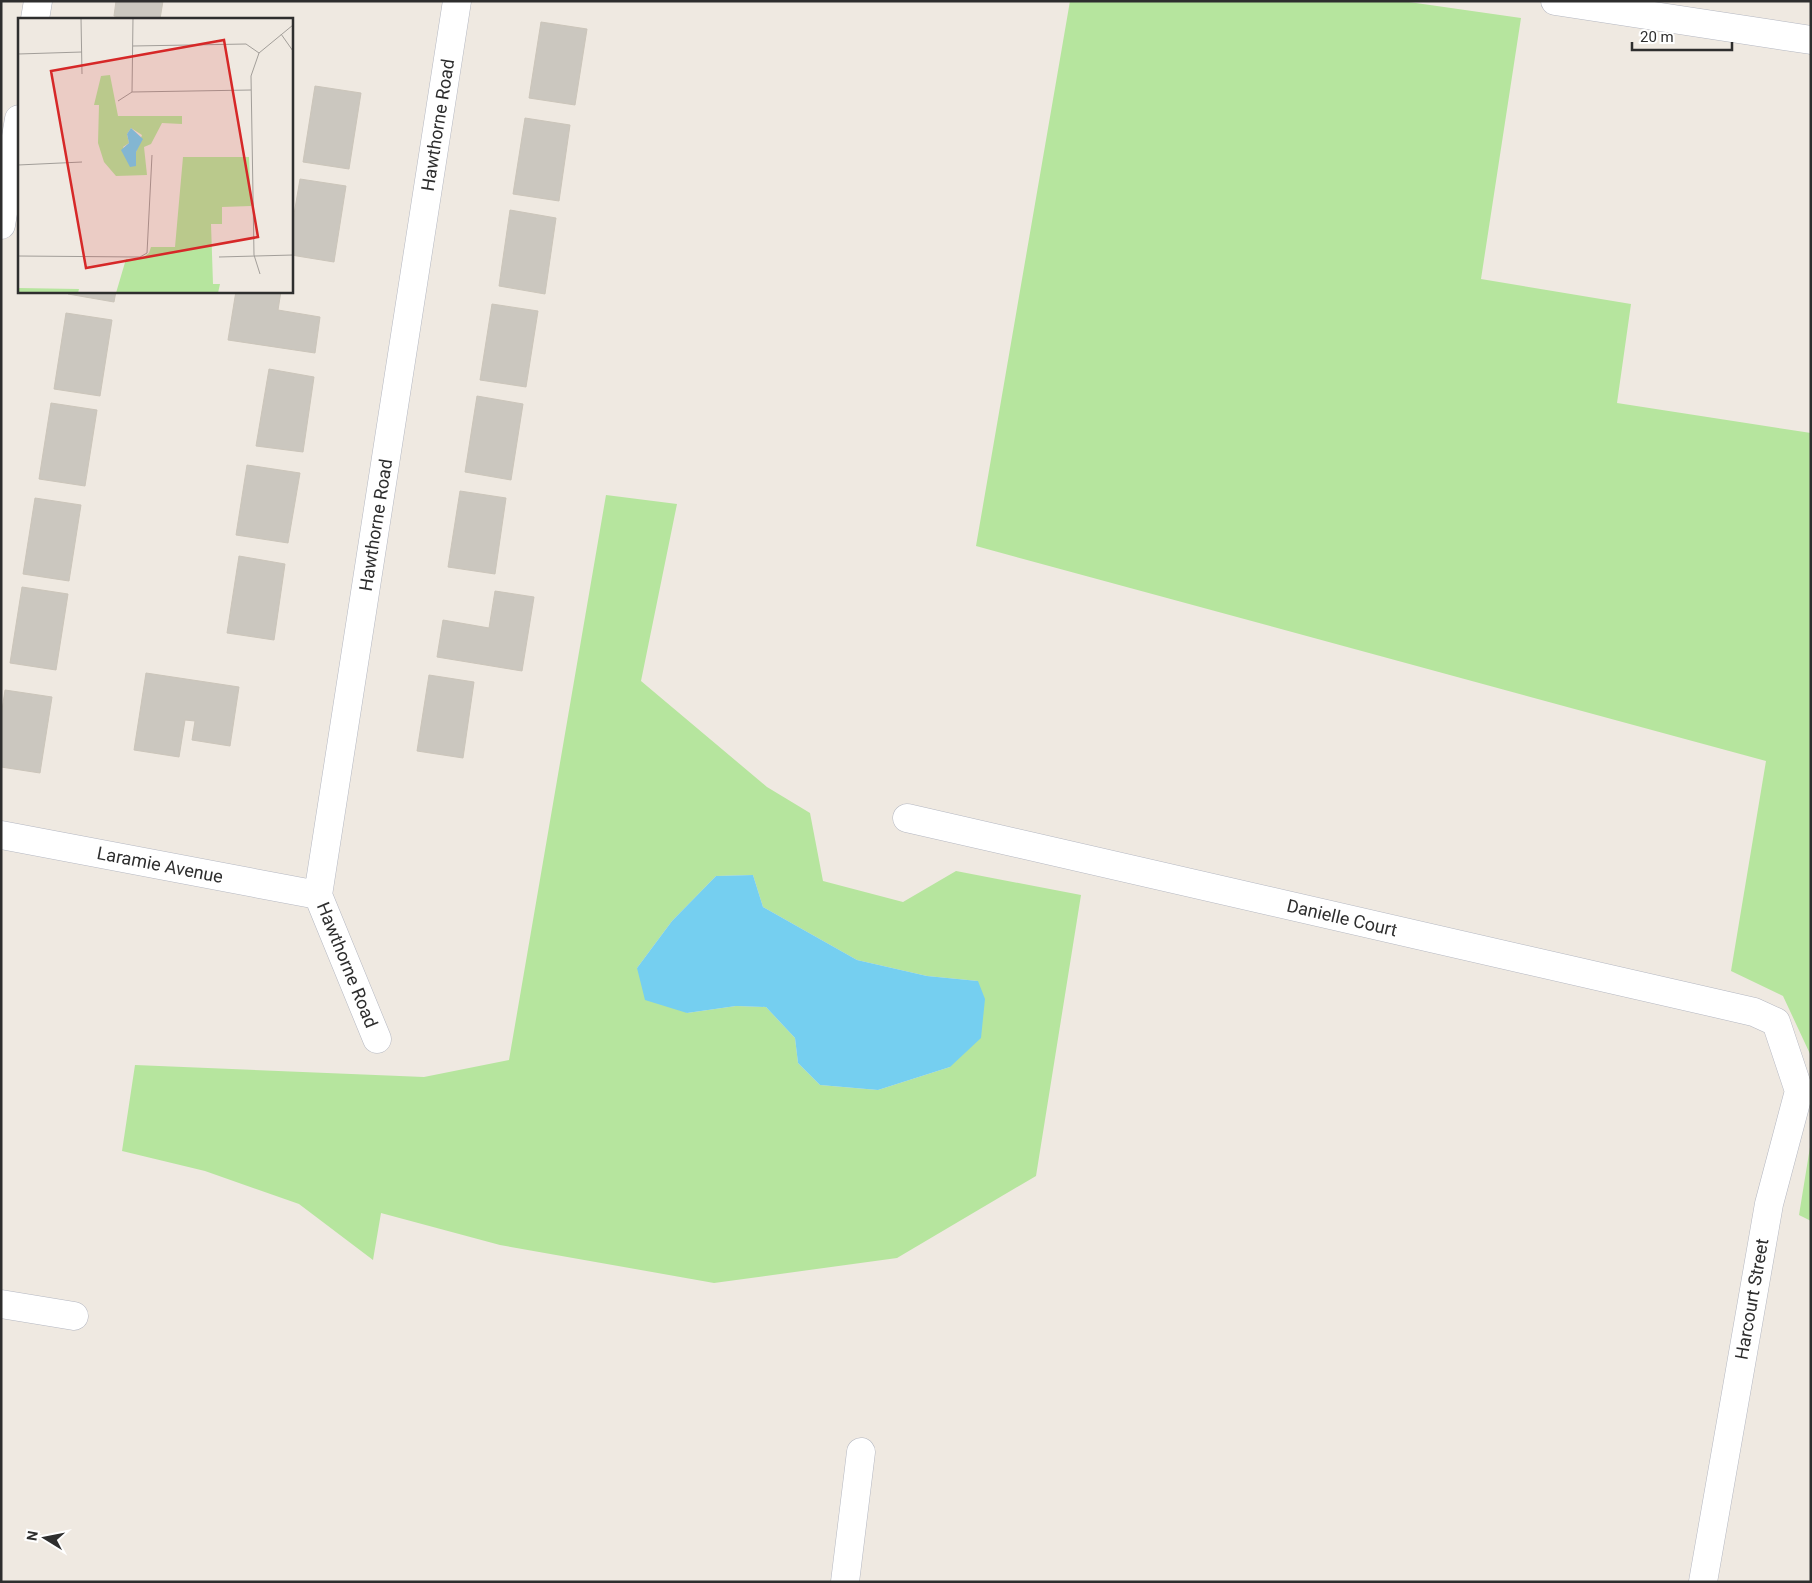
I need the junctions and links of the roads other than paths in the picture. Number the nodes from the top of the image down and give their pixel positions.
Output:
1 (38, 1) edge
2 (457, 1) edge
3 (1555, 1) edge
4 (35, 18) edge
5 (1811, 40) edge
6 (18, 124) edge
7 (1, 225) edge
8 (907, 818) dead end
9 (1, 835) edge
10 (318, 895) junction
11 (1776, 1022) joint
12 (377, 1039) dead end
13 (1, 1304) edge
14 (74, 1316) dead end
15 (862, 1452) dead end
16 (845, 1582) edge
17 (1703, 1582) edge

1 - 4 street
2 - 10 street, Hawthorne Road
3 - 5 street
6 - 7 street
8 - 11 street, Danielle Court
9 - 10 street, Laramie Avenue
10 - 12 street, Hawthorne Road
11 - 17 street, Harcourt Street
13 - 14 street
15 - 16 street

